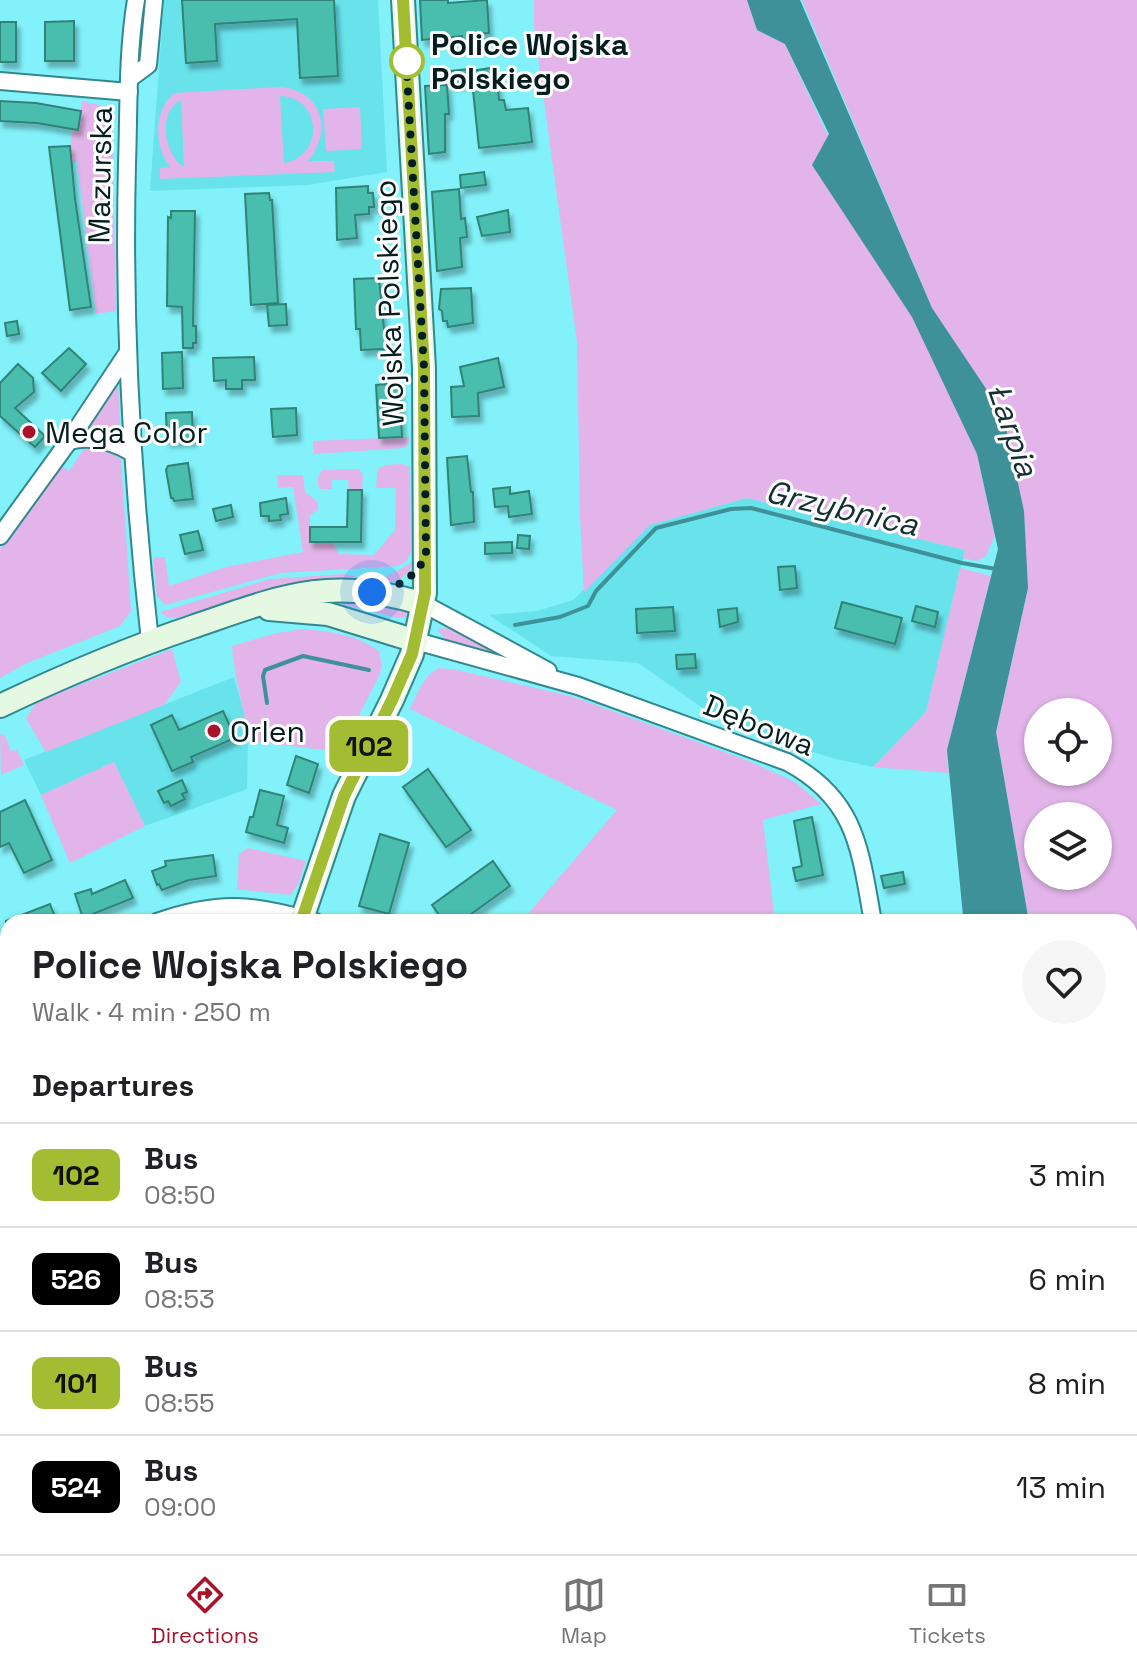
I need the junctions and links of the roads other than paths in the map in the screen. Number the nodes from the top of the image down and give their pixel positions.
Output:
1 (136, 0) edge
2 (154, 0) edge
3 (403, 0) edge
4 (0, 81) edge
5 (129, 86) junction
6 (128, 352) junction
7 (69, 441) junction
8 (133, 453) junction
9 (0, 536) edge
10 (426, 556) junction
11 (372, 592) junction
12 (424, 604) junction
13 (207, 622) junction
14 (362, 623) junction
15 (150, 641) junction
16 (416, 641) junction
17 (578, 686) junction
18 (392, 700) junction
19 (0, 706) edge
20 (183, 914) edge
21 (285, 914) edge
22 (309, 914) edge
23 (871, 914) edge

1 - 5 street, Mazurska
2 - 5 street
3 - 10 street, Wojska Polskiego
4 - 5 street
5 - 6 street, Mazurska
6 - 7 street
6 - 8 street, Mazurska
7 - 8 street
7 - 9 street
8 - 15 street, Mazurska
10 - 11 street
10 - 12 street, Wojska Polskiego
11 - 12 street
11 - 13 street
12 - 16 street, Wojska Polskiego
12 - 17 street, Dębowa
13 - 14 street
13 - 15 street
14 - 16 street
14 - 18 street
15 - 19 street
16 - 17 street, Dębowa
16 - 18 street, Wojska Polskiego
17 - 23 street, Dębowa
18 - 22 street, Wojska Polskiego
20 - 21 street

